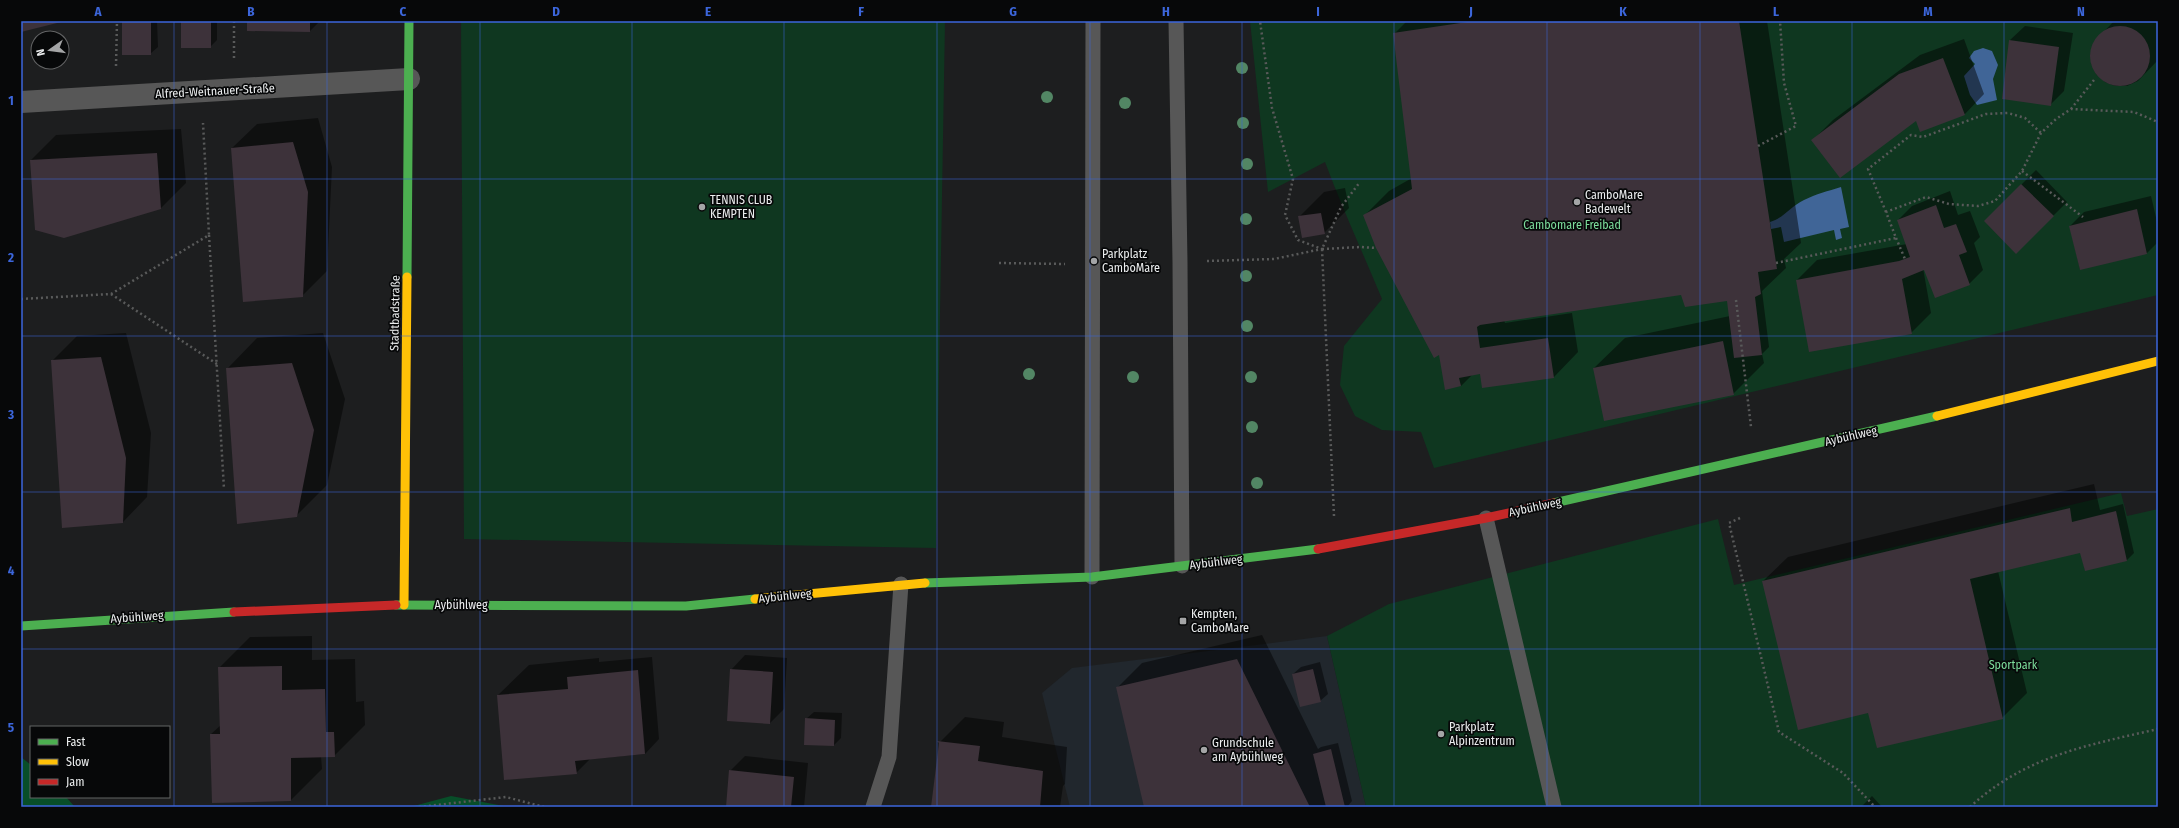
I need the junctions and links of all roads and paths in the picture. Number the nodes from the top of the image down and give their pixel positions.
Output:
1 (116, 21) edge
2 (234, 21) edge
3 (409, 21) edge
4 (1093, 21) edge
5 (1176, 21) edge
6 (1260, 21) edge
7 (1780, 21) edge
8 (409, 80) junction
9 (2094, 80) dead end
10 (234, 90) junction
11 (201, 91) junction
12 (116, 96) junction
13 (21, 102) edge
14 (2071, 109) junction
15 (2158, 122) edge
16 (2041, 133) junction
17 (1758, 146) dead end
18 (2022, 171) junction
19 (1360, 182) dead end
20 (1886, 212) junction
21 (1285, 215) dead end
22 (2083, 217) dead end
23 (209, 235) junction
24 (1896, 238) junction
25 (1376, 248) dead end
26 (1322, 249) junction
27 (1905, 259) dead end
28 (1776, 262) dead end
29 (111, 294) junction
30 (21, 299) edge
31 (1736, 300) dead end
32 (2158, 361) edge
33 (217, 364) junction
34 (1755, 458) junction
35 (224, 489) dead end
36 (1486, 518) junction
37 (1740, 518) dead end
38 (1338, 546) junction
39 (1182, 566) junction
40 (1092, 577) junction
41 (901, 584) junction
42 (404, 605) junction
43 (21, 626) edge
44 (2158, 730) edge
45 (419, 807) edge
46 (544, 807) edge
47 (873, 807) edge
48 (1554, 807) edge
49 (1876, 807) edge
50 (1970, 807) edge

1 - 12 path
2 - 10 path
3 - 8 street, Stadtbadstraße
4 - 40 lane
5 - 39 lane
6 - 21 path
7 - 17 path
8 - 10 street, Alfred-Weitnauer-Straße
8 - 42 street, Stadtbadstraße
9 - 14 path
10 - 11 street, Alfred-Weitnauer-Straße
11 - 12 street, Alfred-Weitnauer-Straße
11 - 23 path
12 - 13 street, Alfred-Weitnauer-Straße
14 - 15 path
14 - 16 path
16 - 18 path
16 - 20 path
18 - 20 path
18 - 22 path
19 - 26 path
20 - 24 path
23 - 29 path
23 - 33 path
24 - 27 path
24 - 28 path
25 - 26 path
26 - 38 path
29 - 30 path
29 - 33 path
31 - 34 path
32 - 34 street, Aybühlweg
33 - 35 path
34 - 36 street, Aybühlweg
36 - 38 street, Aybühlweg
36 - 48 lane
37 - 49 path
38 - 39 street, Aybühlweg
39 - 40 street, Aybühlweg
40 - 41 street, Aybühlweg
41 - 42 street, Aybühlweg
41 - 47 lane
42 - 43 street, Aybühlweg
44 - 50 path
45 - 46 path

